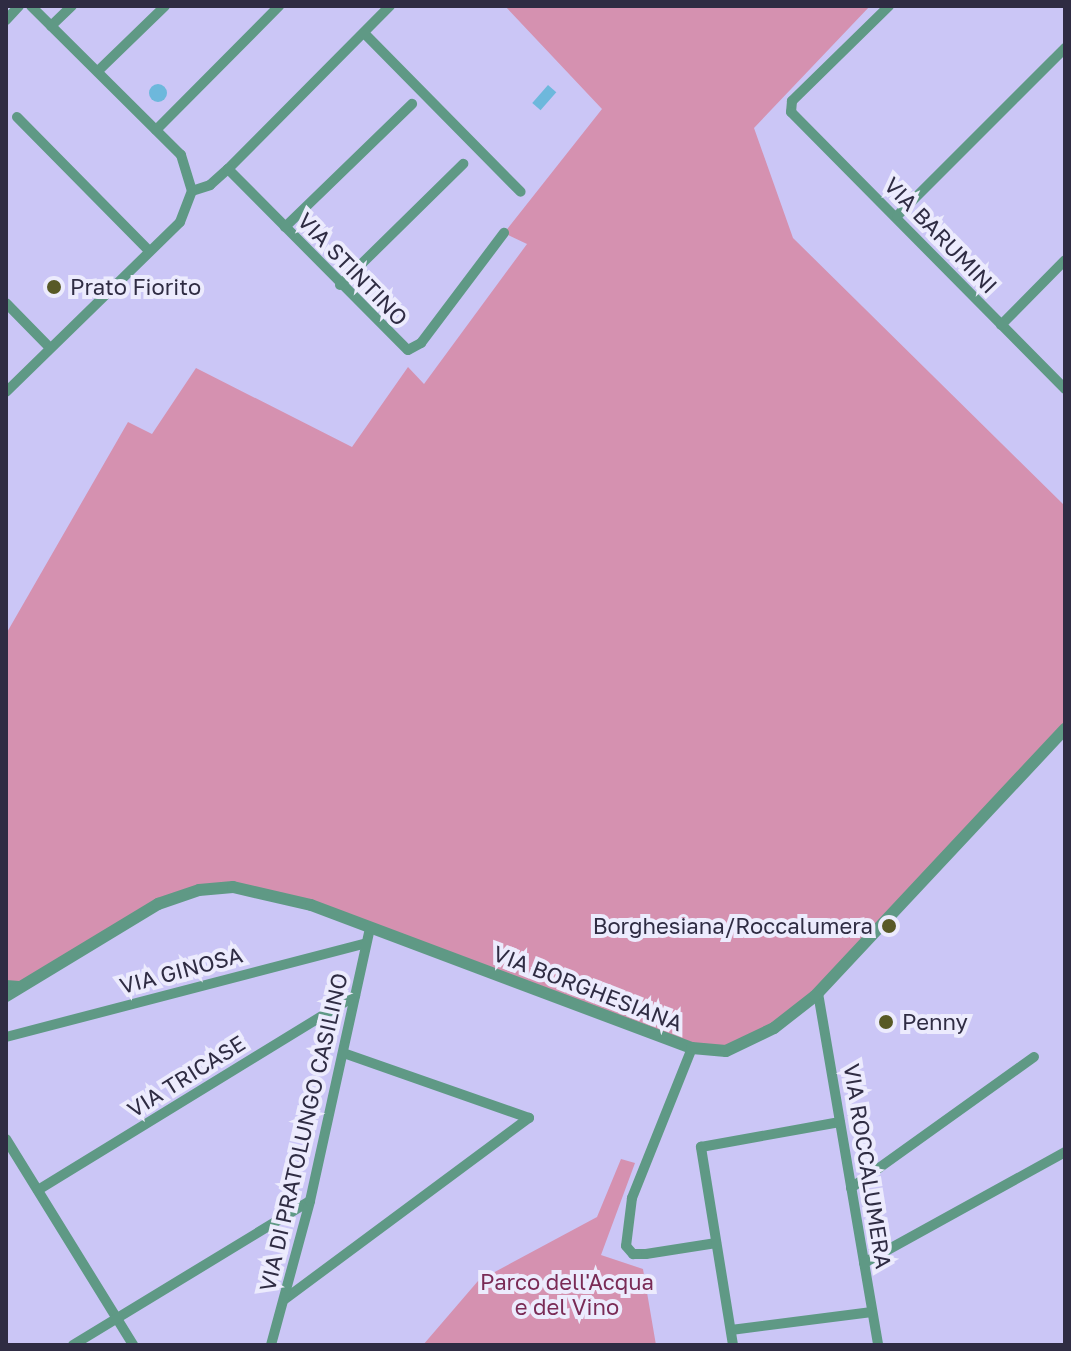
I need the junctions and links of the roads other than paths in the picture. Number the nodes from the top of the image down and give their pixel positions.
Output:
1 (19, 6) edge
2 (31, 6) edge
3 (72, 6) edge
4 (165, 6) edge
5 (279, 6) edge
6 (390, 6) edge
7 (889, 6) edge
8 (6, 20) edge
9 (51, 26) junction
10 (364, 33) junction
11 (1065, 48) edge
12 (98, 71) junction
13 (412, 104) dead end
14 (17, 117) dead end
15 (156, 130) junction
16 (463, 164) dead end
17 (228, 169) junction
18 (192, 191) junction
19 (521, 192) dead end
20 (897, 216) junction
21 (285, 227) junction
22 (504, 233) dead end
23 (149, 251) junction
24 (1065, 260) edge
25 (340, 285) junction
26 (6, 303) edge
27 (1001, 325) junction
28 (50, 348) junction
29 (1065, 389) edge
30 (6, 392) edge
31 (1065, 729) edge
32 (370, 927) junction
33 (366, 943) junction
34 (6, 985) edge
35 (22, 986) junction
36 (818, 993) junction
37 (6, 996) edge
38 (355, 996) junction
39 (6, 1037) edge
40 (692, 1048) junction
41 (343, 1053) junction
42 (1034, 1057) dead end
43 (840, 1122) junction
44 (7, 1143) edge
45 (1065, 1152) edge
46 (851, 1188) junction
47 (38, 1190) junction
48 (310, 1201) junction
49 (716, 1243) junction
50 (864, 1263) junction
51 (285, 1299) junction
52 (872, 1312) junction
53 (117, 1318) junction
54 (731, 1330) junction
55 (73, 1345) edge
56 (133, 1345) edge
57 (271, 1345) edge
58 (733, 1345) edge
59 (878, 1345) edge

1 - 8 street
2 - 9 street
3 - 9 street
4 - 12 street
5 - 15 street
6 - 10 street
7 - 20 street, VIA BARUMINI
9 - 12 street
10 - 17 street
10 - 19 street
11 - 20 street
12 - 15 street
13 - 21 street
14 - 23 street
15 - 18 street
16 - 25 street
17 - 18 street
17 - 21 street, VIA STINTINO
18 - 23 street
20 - 27 street, VIA BARUMINI
21 - 25 street, VIA STINTINO
22 - 25 street, VIA STINTINO
23 - 28 street
24 - 27 street
26 - 28 street
27 - 29 street, VIA BARUMINI
28 - 30 street
31 - 36 street, VIA BORGHESIANA
32 - 33 street, VIA DI PRATOLUNGO CASILINO
32 - 35 street, VIA BORGHESIANA
32 - 40 street, VIA BORGHESIANA
33 - 38 street, VIA DI PRATOLUNGO CASILINO
33 - 39 street, VIA GINOSA
34 - 35 street
35 - 37 street, VIA BORGHESIANA
36 - 40 street, VIA BORGHESIANA
36 - 43 street, VIA ROCCALUMERA
38 - 41 street, VIA DI PRATOLUNGO CASILINO
38 - 47 street, VIA TRICASE
40 - 49 street
41 - 48 street, VIA DI PRATOLUNGO CASILINO
41 - 51 street
42 - 46 street
43 - 46 street, VIA ROCCALUMERA
43 - 49 street
44 - 47 street
45 - 50 street
46 - 50 street, VIA ROCCALUMERA
47 - 53 street
48 - 51 street, VIA DI PRATOLUNGO CASILINO
48 - 53 street
49 - 54 street
50 - 52 street, VIA ROCCALUMERA
51 - 57 street, VIA DI PRATOLUNGO CASILINO
52 - 54 street
52 - 59 street, VIA ROCCALUMERA
53 - 55 street
53 - 56 street
54 - 58 street

